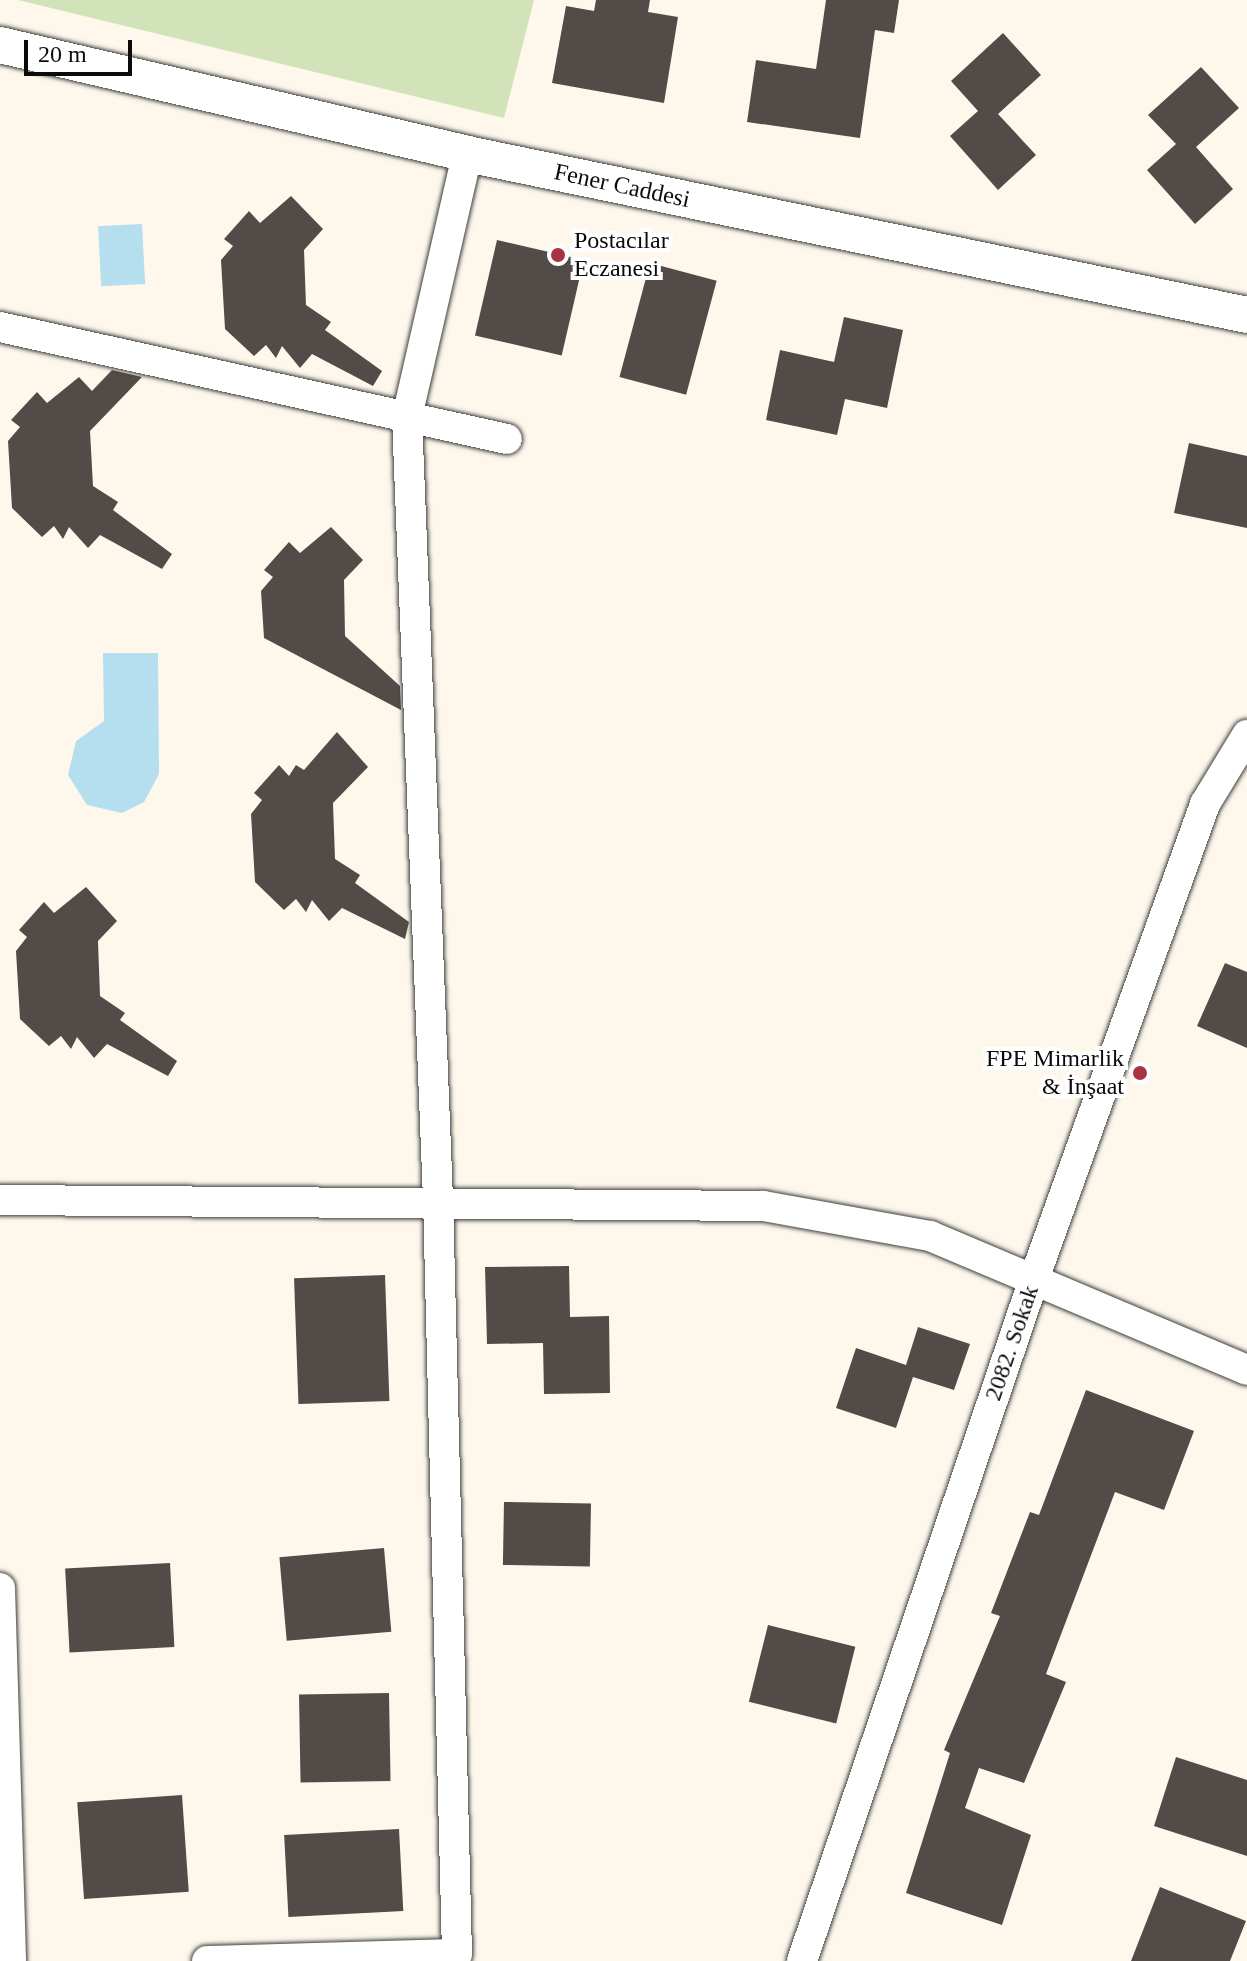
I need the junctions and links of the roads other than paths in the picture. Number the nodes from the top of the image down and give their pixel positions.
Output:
1 (0, 45) edge
2 (467, 154) junction
3 (1247, 315) edge
4 (0, 327) edge
5 (407, 417) junction
6 (507, 439) dead end
7 (1247, 735) edge
8 (438, 1199) junction
9 (0, 1200) edge
10 (1034, 1279) junction
11 (1247, 1370) edge
12 (0, 1588) edge
13 (465, 1958) edge
14 (11, 1961) edge
15 (207, 1961) edge
16 (802, 1961) edge

1 - 2 street, Fener Caddesi
2 - 3 street, Fener Caddesi
2 - 5 street
4 - 5 street
5 - 6 street
5 - 8 street
7 - 10 street, 2082. Sokak
8 - 9 street
8 - 10 street
8 - 13 street
10 - 11 street
10 - 16 street, 2082. Sokak
12 - 14 street
13 - 15 street

